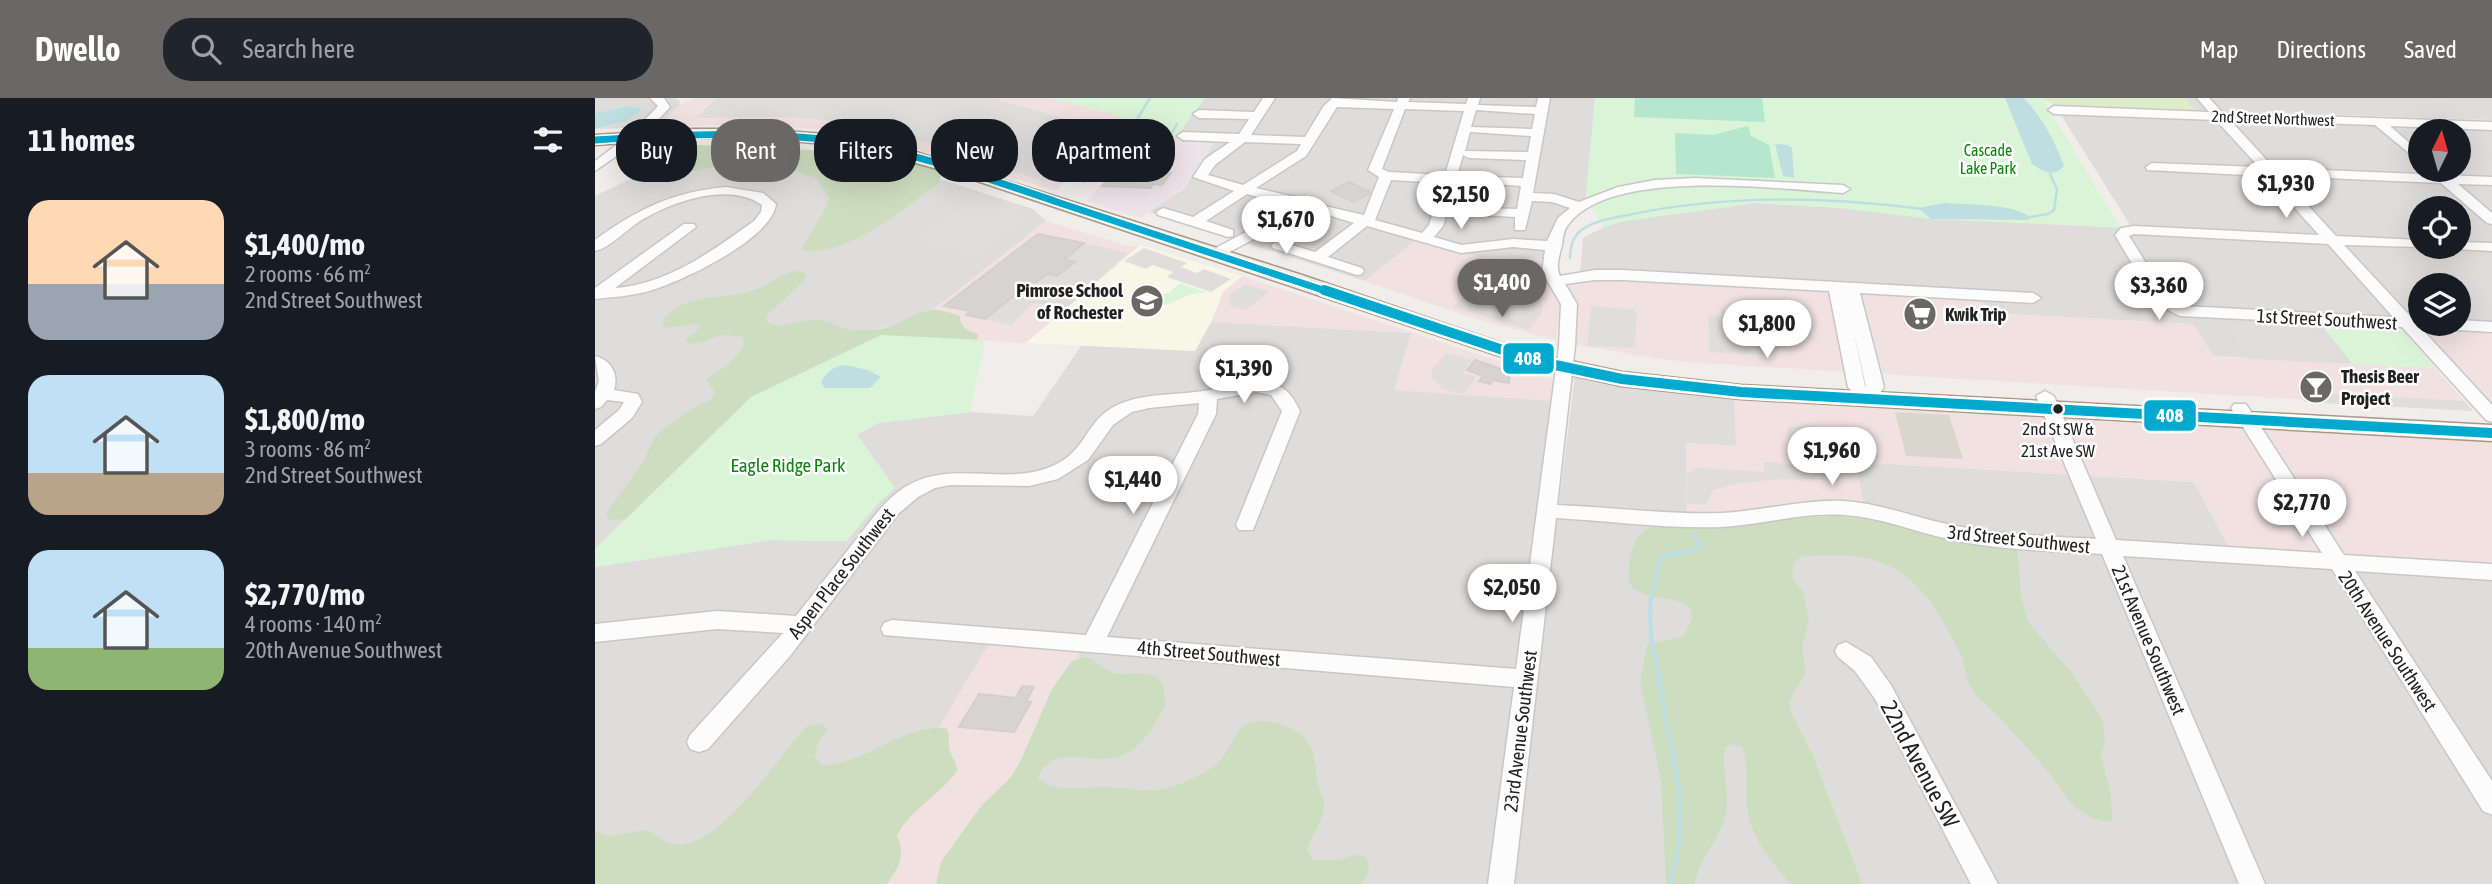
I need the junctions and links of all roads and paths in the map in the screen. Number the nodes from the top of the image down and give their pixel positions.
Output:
1 (641, 98) edge
2 (656, 98) edge
3 (1269, 98) edge
4 (2203, 98) edge
5 (1337, 101) edge
6 (1402, 102) edge
7 (1543, 104) edge
8 (1475, 105) edge
9 (2054, 110) dead end
10 (657, 112) junction
11 (1199, 114) dead end
12 (1257, 116) junction
13 (2219, 116) junction
14 (651, 119) edge
15 (2378, 122) junction
16 (2492, 126) edge
17 (1475, 130) dead end
18 (1538, 133) junction
19 (697, 135) edge
20 (1183, 136) dead end
21 (616, 138) edge
22 (1243, 138) junction
23 (595, 140) edge
24 (1311, 141) junction
25 (2408, 148) edge
26 (1469, 154) dead end
27 (1534, 156) junction
28 (616, 159) edge
29 (2152, 167) dead end
30 (595, 170) edge
31 (2269, 172) junction
32 (2408, 174) edge
33 (1386, 176) junction
34 (2471, 178) edge
35 (1455, 179) junction
36 (2492, 181) edge
37 (1529, 182) junction
38 (2448, 182) edge
39 (1247, 189) junction
40 (1843, 189) dead end
41 (1527, 197) junction
42 (1308, 205) junction
43 (1580, 207) junction
44 (1453, 210) dead end
45 (1163, 212) dead end
46 (2492, 220) edge
47 (1365, 221) junction
48 (1195, 222) junction
49 (689, 227) dead end
50 (1228, 233) dead end
51 (1424, 239) junction
52 (2331, 240) junction
53 (2408, 243) edge
54 (1278, 246) dead end
55 (1555, 246) junction
56 (2471, 246) edge
57 (595, 247) edge
58 (2492, 247) edge
59 (1215, 254) junction
60 (1317, 258) junction
61 (2142, 268) joint
62 (1357, 271) dead end
63 (1555, 281) junction
64 (1843, 287) junction
65 (595, 295) edge
66 (2033, 298) dead end
67 (2407, 323) junction
68 (2492, 327) edge
69 (595, 361) edge
70 (1565, 363) junction
71 (1867, 391) junction
72 (1209, 396) junction
73 (600, 398) edge
74 (2048, 403) junction
75 (2243, 414) junction
76 (2492, 415) edge
77 (2492, 422) edge
78 (2492, 433) edge
79 (595, 440) edge
80 (1548, 511) junction
81 (1246, 525) dead end
82 (2110, 548) junction
83 (2338, 562) junction
84 (2492, 572) edge
85 (801, 625) junction
86 (892, 629) dead end
87 (595, 633) edge
88 (1093, 644) junction
89 (1846, 651) dead end
90 (1526, 679) junction
91 (699, 742) dead end
92 (2492, 803) edge
93 (1501, 884) edge
94 (1985, 884) edge
95 (2252, 884) edge

1 - 10 street
2 - 10 street
3 - 12 street
4 - 13 street
5 - 6 street
5 - 24 street
6 - 8 street
6 - 33 street
7 - 8 street
7 - 18 street
8 - 35 street
9 - 13 street, 2nd Street Northwest
10 - 14 street
11 - 12 street
12 - 22 street
13 - 15 street, 2nd Street Northwest
13 - 31 street
15 - 16 street, 2nd Street Northwest
15 - 25 street
17 - 18 street
18 - 27 street
19 - 59 main road
20 - 22 street
21 - 23 main road
22 - 24 street
22 - 39 street
24 - 39 street
26 - 27 street
27 - 37 street
28 - 30 street
29 - 31 street
31 - 32 street
31 - 52 street
33 - 35 street
33 - 47 street
34 - 36 street
35 - 37 street
35 - 51 street
37 - 41 street
38 - 46 street
39 - 42 street
39 - 48 street
40 - 43 street, 23rd Avenue Southwest
41 - 43 street
41 - 44 street
42 - 47 street
42 - 59 street
43 - 55 street, 23rd Avenue Southwest
45 - 48 street
47 - 51 street
47 - 60 street
48 - 50 street
49 - 65 street
51 - 55 street
52 - 53 street
52 - 61 street
52 - 67 street
54 - 60 street
55 - 63 street, 23rd Avenue Southwest
56 - 58 street
57 - 65 street
59 - 70 main road
60 - 62 street
61 - 67 street, 1st Street Southwest
63 - 64 street
63 - 70 street, 23rd Avenue Southwest
64 - 66 street
64 - 71 street
67 - 68 street, 1st Street Southwest
67 - 76 street
69 - 73 street
70 - 71 main road
70 - 80 street, 23rd Avenue Southwest
71 - 74 main road
72 - 81 street, Aspen Place Southwest
72 - 85 street, Aspen Place Southwest
72 - 88 street
73 - 79 street
74 - 75 main road
74 - 82 street, 21st Avenue Southwest
75 - 77 main road
75 - 78 main road
75 - 83 street, 20th Avenue Southwest
80 - 82 street, 3rd Street Southwest
80 - 90 street, 23rd Avenue Southwest
82 - 83 street, 3rd Street Southwest
82 - 95 street, 21st Avenue Southwest
83 - 84 street, 3rd Street Southwest
83 - 92 street, 20th Avenue Southwest
85 - 87 street
85 - 91 street, Aspen Place Southwest
86 - 88 street, 4th Street Southwest
88 - 90 street, 4th Street Southwest
89 - 94 street, 22nd Avenue SW
90 - 93 street, 23rd Avenue Southwest

